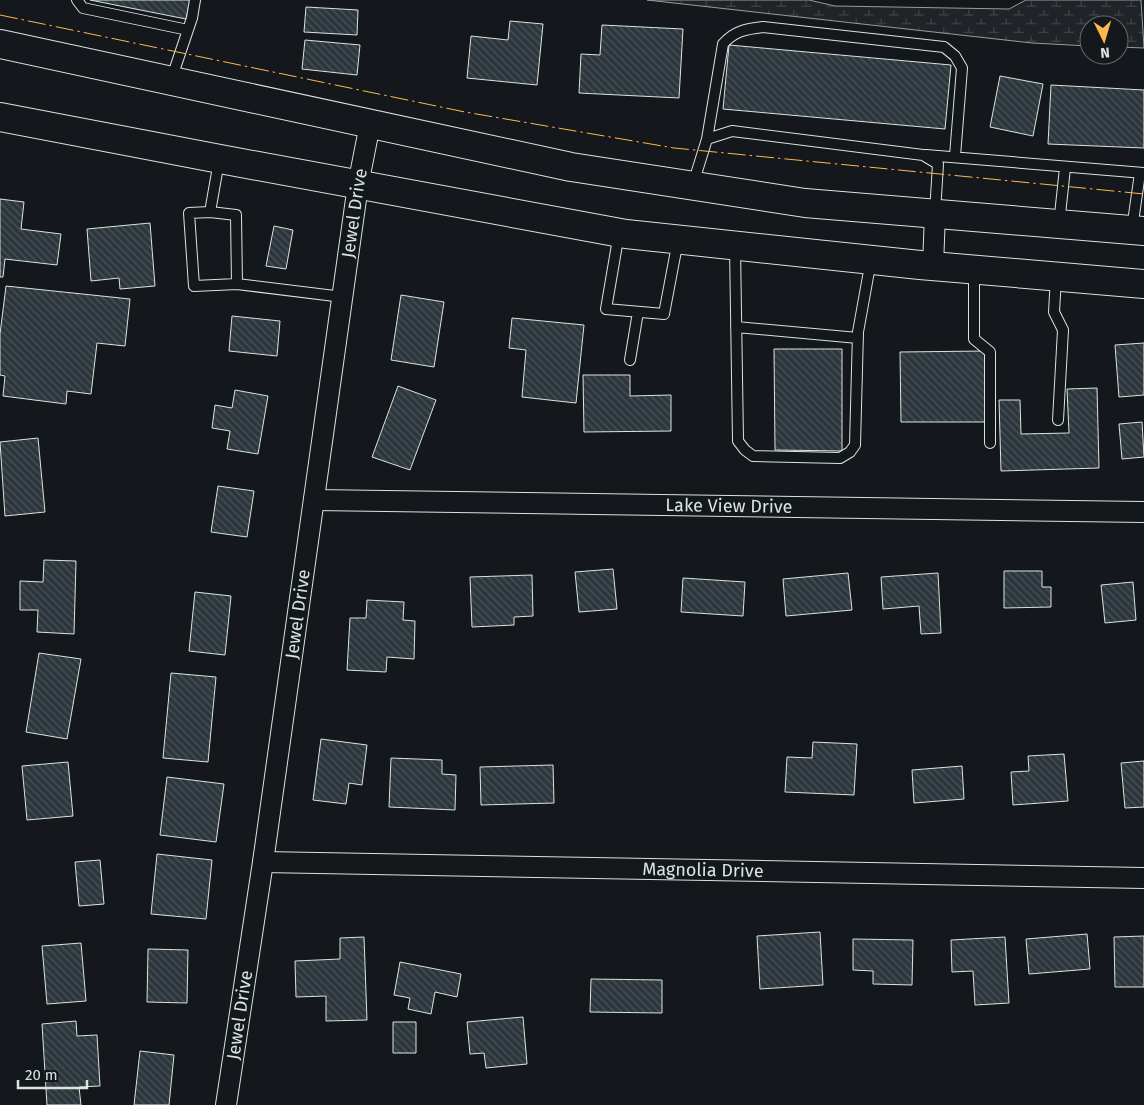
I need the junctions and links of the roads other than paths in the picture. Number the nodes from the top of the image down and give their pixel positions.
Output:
1 (77, 0) edge
2 (195, 0) edge
3 (188, 30) junction
4 (0, 44) edge
5 (171, 81) junction
6 (0, 116) edge
7 (370, 124) junction
8 (707, 139) junction
9 (923, 155) junction
10 (955, 156) junction
11 (220, 160) junction
12 (1065, 168) junction
13 (1142, 173) edge
14 (358, 185) junction
15 (692, 186) junction
16 (210, 212) junction
17 (935, 214) junction
18 (1059, 224) junction
19 (1138, 231) edge
20 (620, 232) junction
21 (678, 239) junction
22 (735, 245) junction
23 (872, 259) junction
24 (932, 266) junction
25 (974, 269) junction
26 (1056, 276) junction
27 (237, 284) junction
28 (1144, 284) edge
29 (343, 297) junction
30 (638, 312) junction
31 (736, 327) junction
32 (858, 338) junction
33 (630, 360) dead end
34 (1058, 420) dead end
35 (990, 443) dead end
36 (314, 500) junction
37 (1144, 512) edge
38 (263, 862) junction
39 (1144, 878) edge
40 (226, 1105) edge

1 - 3 lane
2 - 3 lane
3 - 5 lane
4 - 5 main road
5 - 7 main road
6 - 11 main road
7 - 14 street, Jewel Drive
7 - 15 main road
8 - 9 lane
8 - 10 lane
8 - 15 lane
9 - 10 lane
9 - 17 lane
10 - 12 lane
11 - 14 main road
11 - 16 lane
12 - 13 lane
12 - 18 lane
13 - 19 lane
14 - 20 main road
14 - 29 street, Jewel Drive
15 - 17 main road
16 - 27 lane
16 - 27 lane
17 - 18 main road
17 - 24 street
18 - 19 main road
20 - 21 main road
20 - 30 lane
21 - 22 main road
21 - 30 lane
22 - 23 main road
22 - 31 lane
23 - 24 main road
23 - 32 lane
24 - 25 main road
25 - 26 main road
25 - 35 lane
26 - 28 main road
26 - 34 lane
27 - 29 lane
29 - 36 street, Jewel Drive
30 - 33 lane
31 - 32 lane
31 - 32 lane
36 - 37 street, Lake View Drive
36 - 38 street, Jewel Drive
38 - 39 street, Magnolia Drive
38 - 40 street, Jewel Drive

